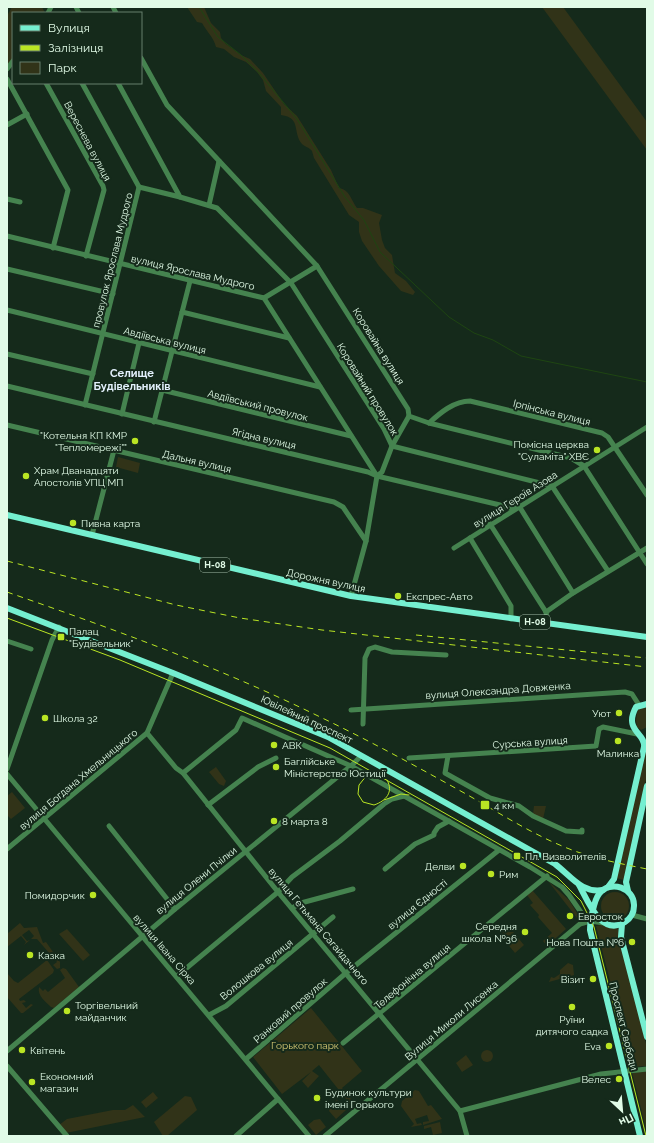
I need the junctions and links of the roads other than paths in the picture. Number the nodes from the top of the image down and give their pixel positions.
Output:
1 (142, 60) edge
2 (7, 79) edge
3 (47, 84) edge
4 (83, 84) edge
5 (119, 84) edge
6 (27, 114) junction
7 (7, 125) edge
8 (219, 161) junction
9 (139, 187) junction
10 (180, 197) junction
11 (7, 199) edge
12 (20, 202) dead end
13 (209, 204) junction
14 (7, 236) edge
15 (53, 248) junction
16 (86, 256) junction
17 (121, 264) junction
18 (317, 266) junction
19 (7, 269) edge
20 (190, 281) junction
21 (291, 283) junction
22 (113, 294) junction
23 (264, 298) junction
24 (7, 310) edge
25 (182, 312) junction
26 (103, 334) junction
27 (289, 338) junction
28 (139, 343) junction
29 (172, 351) junction
30 (7, 354) edge
31 (92, 374) junction
32 (7, 386) edge
33 (320, 387) junction
34 (162, 390) junction
35 (85, 405) junction
36 (122, 414) junction
37 (409, 416) junction
38 (154, 422) junction
39 (429, 423) junction
40 (7, 425) edge
41 (647, 427) edge
42 (351, 436) junction
43 (392, 446) junction
44 (615, 447) junction
45 (114, 450) junction
46 (584, 466) junction
47 (377, 476) junction
48 (552, 486) junction
49 (647, 495) edge
50 (518, 507) junction
51 (7, 515) edge
52 (490, 524) junction
53 (92, 535) junction
54 (470, 538) junction
55 (366, 541) junction
56 (454, 548) dead end
57 (647, 548) edge
58 (639, 553) junction
59 (647, 564) edge
60 (608, 571) junction
61 (573, 592) junction
62 (352, 596) junction
63 (7, 608) edge
64 (546, 612) junction
65 (511, 619) junction
66 (548, 624) junction
67 (59, 627) junction
68 (647, 637) edge
69 (7, 641) edge
70 (31, 649) dead end
71 (446, 655) dead end
72 (173, 673) junction
73 (647, 704) edge
74 (639, 705) junction
75 (365, 708) junction
76 (351, 710) dead end
77 (363, 724) dead end
78 (147, 733) junction
79 (637, 734) junction
80 (646, 741) edge
81 (361, 756) junction
82 (448, 756) junction
83 (276, 758) dead end
84 (409, 758) dead end
85 (351, 766) junction
86 (7, 769) edge
87 (183, 773) junction
88 (7, 774) edge
89 (647, 786) edge
90 (404, 796) junction
91 (208, 805) junction
92 (44, 820) junction
93 (449, 821) junction
94 (108, 826) dead end
95 (582, 830) dead end
96 (7, 849) edge
97 (499, 850) junction
98 (245, 851) junction
99 (385, 869) dead end
100 (547, 876) junction
101 (578, 884) junction
102 (605, 888) junction
103 (353, 889) dead end
104 (628, 891) junction
105 (278, 892) junction
106 (596, 900) junction
107 (292, 908) junction
108 (175, 909) junction
109 (594, 912) junction
110 (632, 915) junction
111 (333, 917) dead end
112 (647, 920) edge
113 (590, 921) junction
114 (605, 923) junction
115 (622, 924) junction
116 (313, 934) junction
117 (142, 936) junction
118 (346, 973) junction
119 (177, 976) junction
120 (380, 1014) junction
121 (209, 1016) junction
122 (647, 1037) edge
123 (343, 1043) dead end
124 (7, 1051) edge
125 (246, 1059) junction
126 (418, 1060) junction
127 (7, 1066) edge
128 (647, 1069) edge
129 (624, 1070) junction
130 (278, 1099) junction
131 (460, 1111) junction
132 (67, 1136) edge
133 (236, 1136) edge
134 (309, 1136) edge
135 (326, 1136) edge
136 (467, 1136) edge
137 (640, 1136) edge

1 - 8 street, Коровайна вулиця
2 - 6 street
3 - 16 street, Вереснева вулиця
4 - 9 street, провулок Ярослава Мудрого
5 - 10 street
6 - 7 street
6 - 15 street
8 - 13 street
8 - 18 street, Коровайна вулиця
9 - 10 street
9 - 17 street, провулок Ярослава Мудрого
10 - 13 street
11 - 12 street
13 - 21 street, Коровайний провулок
14 - 15 street, вулиця Ярослава Мудрого
15 - 16 street, вулиця Ярослава Мудрого
16 - 17 street, вулиця Ярослава Мудрого
17 - 20 street, вулиця Ярослава Мудрого
17 - 22 street, провулок Ярослава Мудрого
18 - 21 street
18 - 37 street, Коровайна вулиця
19 - 22 street
20 - 23 street, вулиця Ярослава Мудрого
20 - 25 street
21 - 23 street
21 - 43 street, Коровайний провулок
22 - 26 street, провулок Ярослава Мудрого
23 - 27 street, вулиця Ярослава Мудрого
24 - 26 street, Авдіївська вулиця
25 - 27 street
25 - 29 street
26 - 28 street, Авдіївська вулиця
26 - 31 street, провулок Ярослава Мудрого
27 - 33 street, вулиця Ярослава Мудрого
28 - 29 street, Авдіївська вулиця
28 - 36 street
29 - 33 street, Авдіївська вулиця
29 - 34 street
30 - 31 street
31 - 35 street, провулок Ярослава Мудрого
32 - 35 street, Ягідна вулиця
33 - 42 street, вулиця Ярослава Мудрого
34 - 38 street
34 - 42 street, Авдіївський провулок
35 - 36 street, Ягідна вулиця
36 - 38 street, Ягідна вулиця
37 - 39 street
37 - 43 street
38 - 47 street, Ягідна вулиця
39 - 44 street, Ірпінська вулиця
39 - 46 street
40 - 45 street, Дальня вулиця
41 - 44 street, вулиця Героїв Азова
42 - 47 street, вулиця Ярослава Мудрого
43 - 47 street
43 - 48 street, Коровайний провулок
44 - 46 street, вулиця Героїв Азова
44 - 49 street, Ірпінська вулиця
45 - 53 street
45 - 55 street, Дальня вулиця
46 - 48 street, вулиця Героїв Азова
46 - 58 street
47 - 50 street, Ягідна вулиця
47 - 55 street
48 - 50 street, вулиця Героїв Азова
48 - 60 street
50 - 52 street, вулиця Героїв Азова
50 - 61 street
51 - 53 main road, Дорожня вулиця / Н-08
52 - 54 street, вулиця Героїв Азова
52 - 64 street
53 - 62 main road, Дорожня вулиця / Н-08
54 - 56 street, вулиця Героїв Азова
54 - 65 street
55 - 62 street
57 - 58 street
58 - 59 street
58 - 60 street
60 - 61 street
61 - 64 street
62 - 65 main road, Дорожня вулиця / Н-08
63 - 67 main road, Ювілейний проспект
64 - 66 street
65 - 66 main road, Дорожня вулиця / Н-08
66 - 68 main road, Дорожня вулиця / Н-08
67 - 72 main road, Ювілейний проспект
67 - 86 street
69 - 70 street
71 - 75 street
72 - 78 street, вулиця Богдана Хмельницького
72 - 81 main road, Ювілейний проспект
73 - 74 main road
74 - 75 street, вулиця Олександра Довженка
74 - 79 main road
75 - 76 street, вулиця Олександра Довженка
75 - 77 street
78 - 87 street, вулиця Гетьмана Сагайдачного
78 - 92 street, вулиця Богдана Хмельницького
79 - 80 main road
79 - 82 street, Сурська вулиця
80 - 102 main road
81 - 85 street, вулиця Олени Пчілки
81 - 101 main road, Ювілейний проспект
82 - 84 street, Сурська вулиця
82 - 95 street
83 - 91 street
85 - 87 street
85 - 90 street
85 - 98 street, вулиця Олени Пчілки
87 - 91 street, вулиця Гетьмана Сагайдачного
88 - 92 street, вулиця Івана Сірка
89 - 104 main road
90 - 93 street
90 - 105 street
91 - 98 street, вулиця Гетьмана Сагайдачного
92 - 96 street, вулиця Богдана Хмельницького
92 - 117 street, вулиця Івана Сірка
93 - 97 street
93 - 99 street
94 - 108 street
97 - 100 street
97 - 118 street, вулиця Єдності
98 - 105 street, вулиця Гетьмана Сагайдачного
98 - 108 street, вулиця Олени Пчілки
100 - 113 street
100 - 120 street, Телефонічна вулиця
101 - 102 main road, Ювілейний проспект
101 - 109 main road
102 - 104 main road
102 - 106 main road
103 - 107 street
104 - 110 main road
105 - 107 street, вулиця Гетьмана Сагайдачного
105 - 119 street
106 - 109 main road
106 - 114 main road
107 - 116 street, вулиця Гетьмана Сагайдачного
108 - 117 street, вулиця Олени Пчілки
109 - 113 main road
109 - 114 main road
110 - 112 street
110 - 115 main road
111 - 116 street, Волошкова вулиця
113 - 114 street
113 - 126 street, Вулиця Миколи Лисенка
113 - 129 main road, Проспект Свободи
114 - 115 main road
115 - 122 main road, Проспект Свободи
116 - 118 street, вулиця Гетьмана Сагайдачного
116 - 121 street, Волошкова вулиця
117 - 119 street, вулиця Івана Сірка
117 - 124 street, вулиця Олени Пчілки
118 - 120 street, вулиця Гетьмана Сагайдачного
118 - 125 street, Ранковий провулок
119 - 121 street, вулиця Івана Сірка
120 - 123 street, Телефонічна вулиця
120 - 126 street, вулиця Гетьмана Сагайдачного
121 - 125 street, вулиця Івана Сірка
125 - 130 street, вулиця Івана Сірка
126 - 131 street, вулиця Гетьмана Сагайдачного
126 - 135 street, Вулиця Миколи Лисенка
127 - 132 street
128 - 129 street
129 - 131 street
129 - 137 main road, Проспект Свободи
130 - 133 street
130 - 134 street, вулиця Івана Сірка
131 - 136 street, вулиця Гетьмана Сагайдачного

